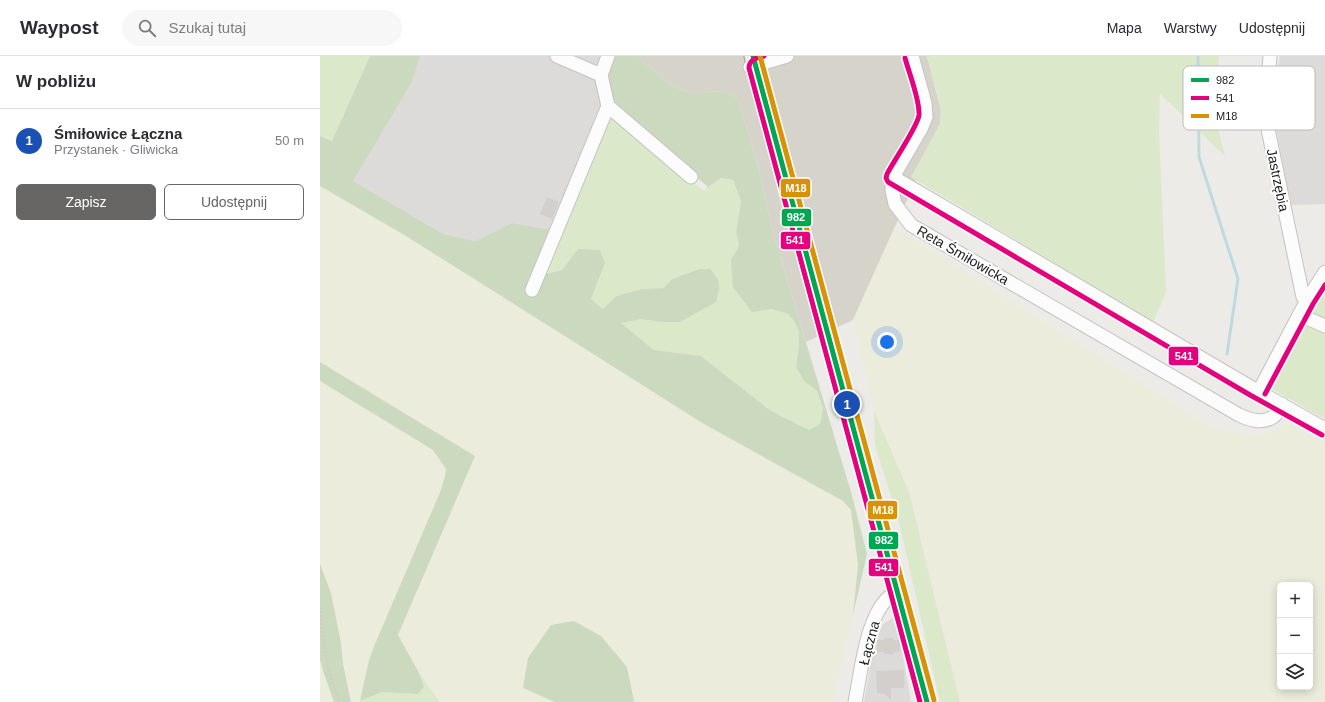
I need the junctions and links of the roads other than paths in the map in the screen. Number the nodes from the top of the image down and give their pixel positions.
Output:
1 (557, 56) edge
2 (608, 56) edge
3 (788, 56) edge
4 (912, 56) edge
5 (1270, 56) edge
6 (752, 60) edge
7 (1269, 66) edge
8 (601, 76) junction
9 (608, 106) junction
10 (1268, 130) edge
11 (894, 176) junction
12 (691, 177) dead end
13 (1325, 272) edge
14 (532, 290) dead end
15 (1307, 300) junction
16 (1300, 315) junction
17 (1325, 326) edge
18 (1259, 391) junction
19 (1282, 404) junction
20 (1325, 429) edge
21 (897, 592) junction
22 (855, 702) edge
23 (927, 702) edge

1 - 8 street
2 - 8 street
3 - 6 street
4 - 11 street
5 - 7 street, Jastrzębia
6 - 21 main road
8 - 9 street
9 - 12 street
9 - 14 street
10 - 15 street, Jastrzębia
11 - 18 street
11 - 19 street, Reta Śmiłowicka
13 - 15 street
15 - 16 street
16 - 17 street
16 - 18 street
18 - 19 street
19 - 20 street
21 - 22 street, Łączna
21 - 23 main road

